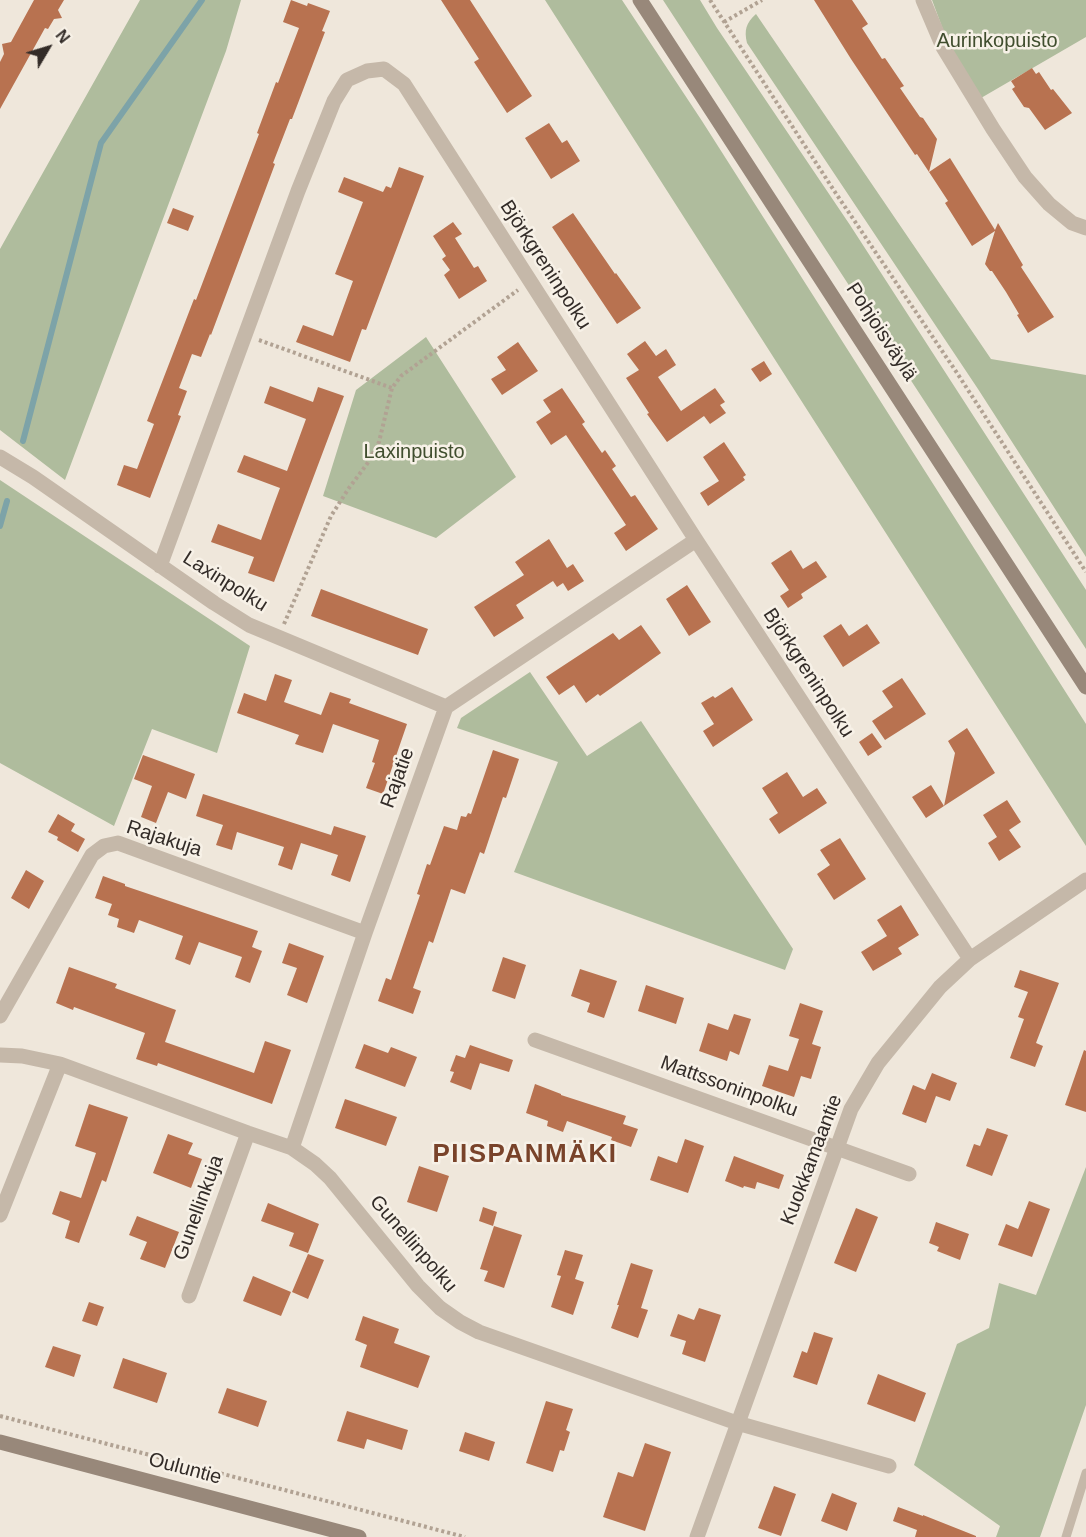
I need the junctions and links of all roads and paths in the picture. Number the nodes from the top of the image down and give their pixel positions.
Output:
1 (640, 0) edge
2 (710, 0) edge
3 (762, 0) edge
4 (923, 0) edge
5 (724, 22) junction
6 (1086, 228) edge
7 (531, 281) junction
8 (244, 335) junction
9 (392, 388) junction
10 (0, 457) edge
11 (696, 540) junction
12 (160, 566) junction
13 (1086, 573) edge
14 (278, 638) junction
15 (1086, 687) edge
16 (446, 707) junction
17 (1086, 880) edge
18 (365, 933) junction
19 (970, 959) junction
20 (0, 1016) edge
21 (535, 1040) dead end
22 (0, 1055) edge
23 (60, 1064) junction
24 (248, 1133) junction
25 (292, 1148) junction
26 (837, 1148) junction
27 (909, 1174) dead end
28 (0, 1215) edge
29 (189, 1296) dead end
30 (0, 1416) edge
31 (737, 1424) junction
32 (0, 1442) edge
33 (889, 1466) dead end
34 (1086, 1473) edge
35 (359, 1537) edge
36 (465, 1537) edge
37 (697, 1537) edge
38 (1066, 1537) edge

1 - 15 main road, Pohjoisväylä
2 - 5 path
3 - 5 path
4 - 6 street
5 - 13 path
7 - 8 street, Björkgreninpolku
7 - 9 path
7 - 11 street, Björkgreninpolku
8 - 9 path
8 - 12 street, Björkgreninpolku
9 - 14 path
10 - 12 street, Laxinpolku
11 - 16 street
11 - 19 street, Björkgreninpolku
12 - 14 street, Laxinpolku
14 - 16 street, Laxinpolku
16 - 18 street, Rajatie
17 - 19 street, Kuokkamaantie
18 - 20 street, Rajakuja
18 - 25 street, Rajatie
19 - 26 street, Kuokkamaantie
21 - 26 street, Mattssoninpolku
22 - 23 street, Gunellinpolku
23 - 24 street, Gunellinpolku
23 - 28 street
24 - 25 street, Gunellinpolku
24 - 29 street, Gunellinkuja
25 - 31 street, Gunellinpolku
26 - 27 street, Mattssoninpolku
26 - 31 street, Kuokkamaantie
30 - 36 path
31 - 33 street, Gunellinpolku
31 - 37 street, Kuokkamaantie
32 - 35 main road, Ouluntie
34 - 38 lane

